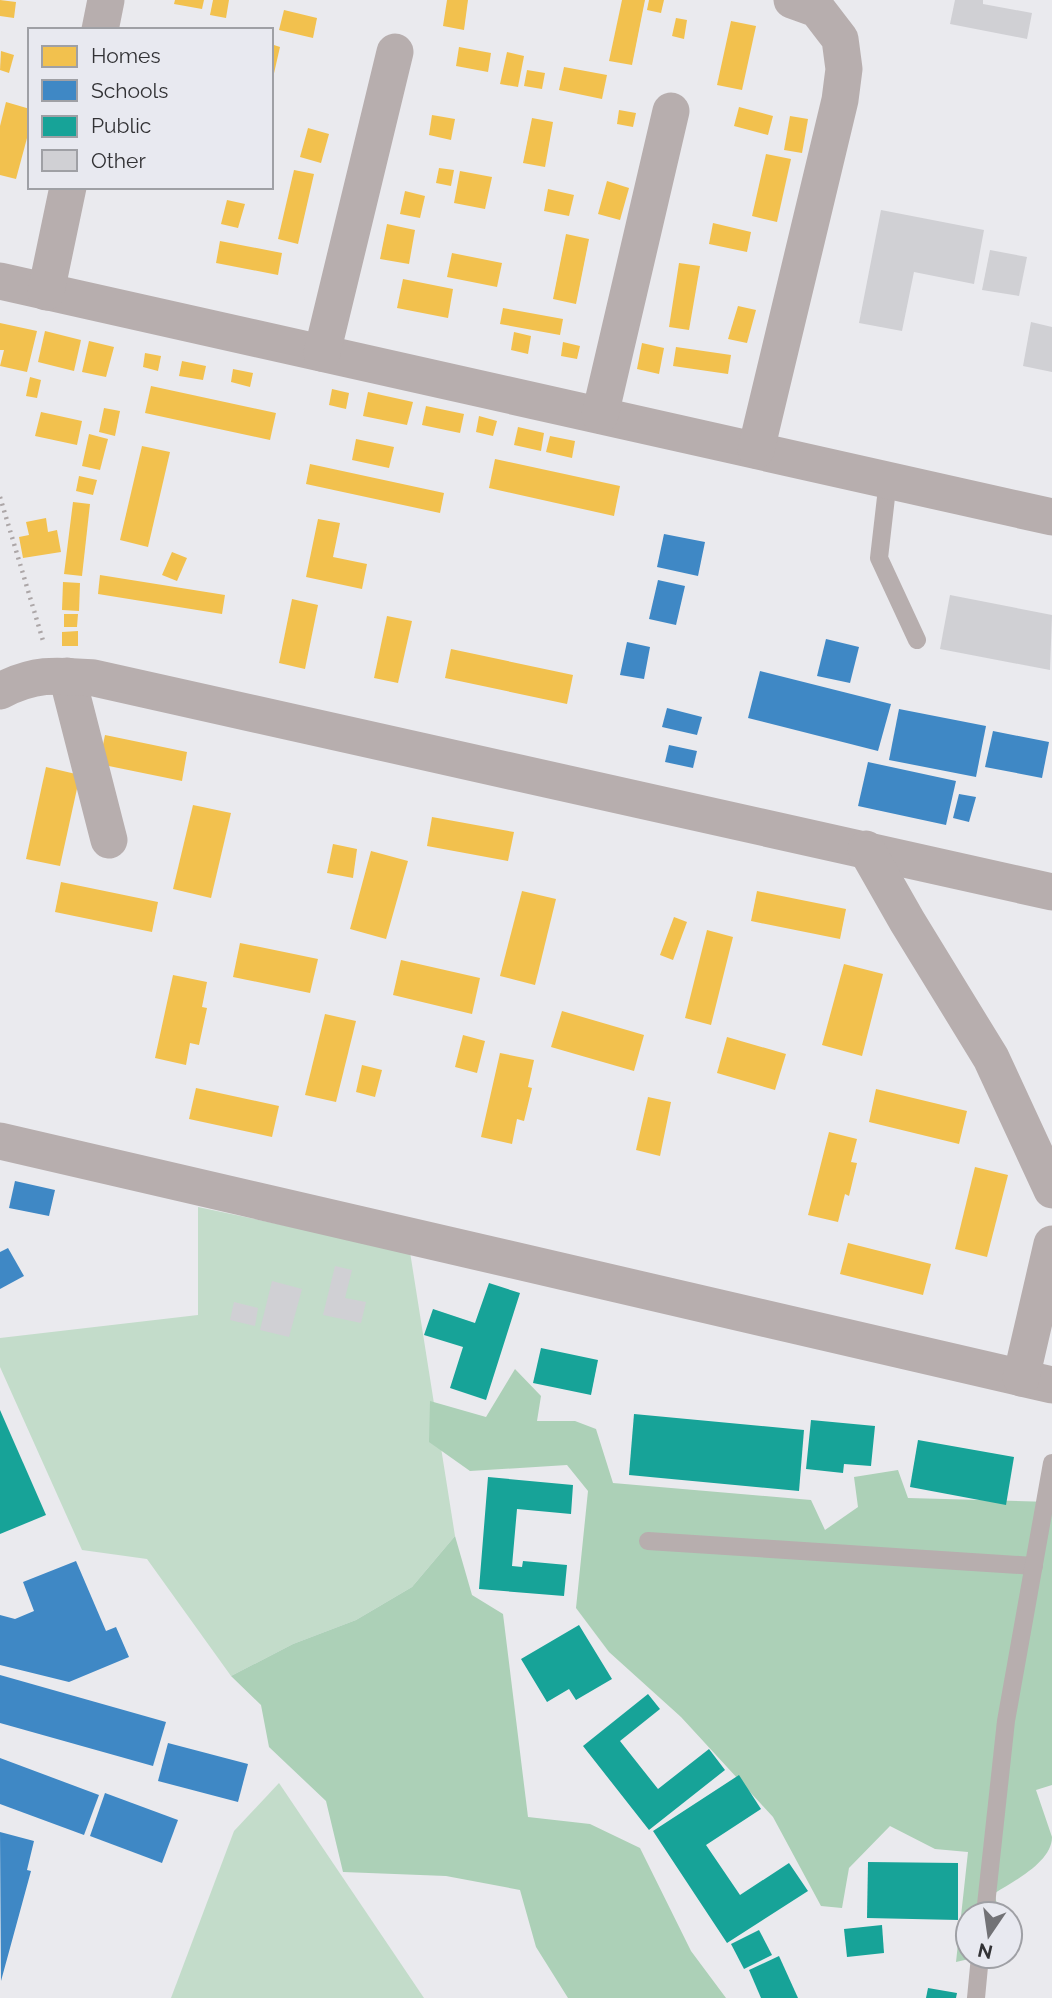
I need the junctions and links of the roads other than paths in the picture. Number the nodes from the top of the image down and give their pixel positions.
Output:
1 (107, 0) edge
2 (792, 0) edge
3 (100, 28) edge
4 (395, 52) dead end
5 (671, 111) dead end
6 (68, 189) edge
7 (0, 281) edge
8 (46, 292) junction
9 (322, 353) junction
10 (600, 415) junction
11 (756, 450) junction
12 (888, 480) junction
13 (1052, 517) edge
14 (916, 640) dead end
15 (60, 675) junction
16 (0, 691) edge
17 (109, 840) dead end
18 (866, 849) junction
19 (1052, 892) edge
20 (0, 1141) edge
21 (1052, 1190) edge
22 (1052, 1244) edge
23 (1037, 1382) edge
24 (1052, 1463) edge
25 (648, 1541) dead end
26 (1034, 1566) junction
27 (987, 1900) edge
28 (979, 1970) edge
29 (976, 1998) edge

1 - 3 street
2 - 11 street
4 - 9 street
5 - 10 street
6 - 8 street
7 - 8 street
8 - 9 street
9 - 10 street
10 - 11 street
11 - 12 street
12 - 13 street
12 - 14 lane
15 - 16 street
15 - 17 street
15 - 18 street
18 - 19 street
18 - 21 street
20 - 23 street
22 - 23 street
24 - 26 lane
25 - 26 lane
26 - 27 lane
28 - 29 lane

